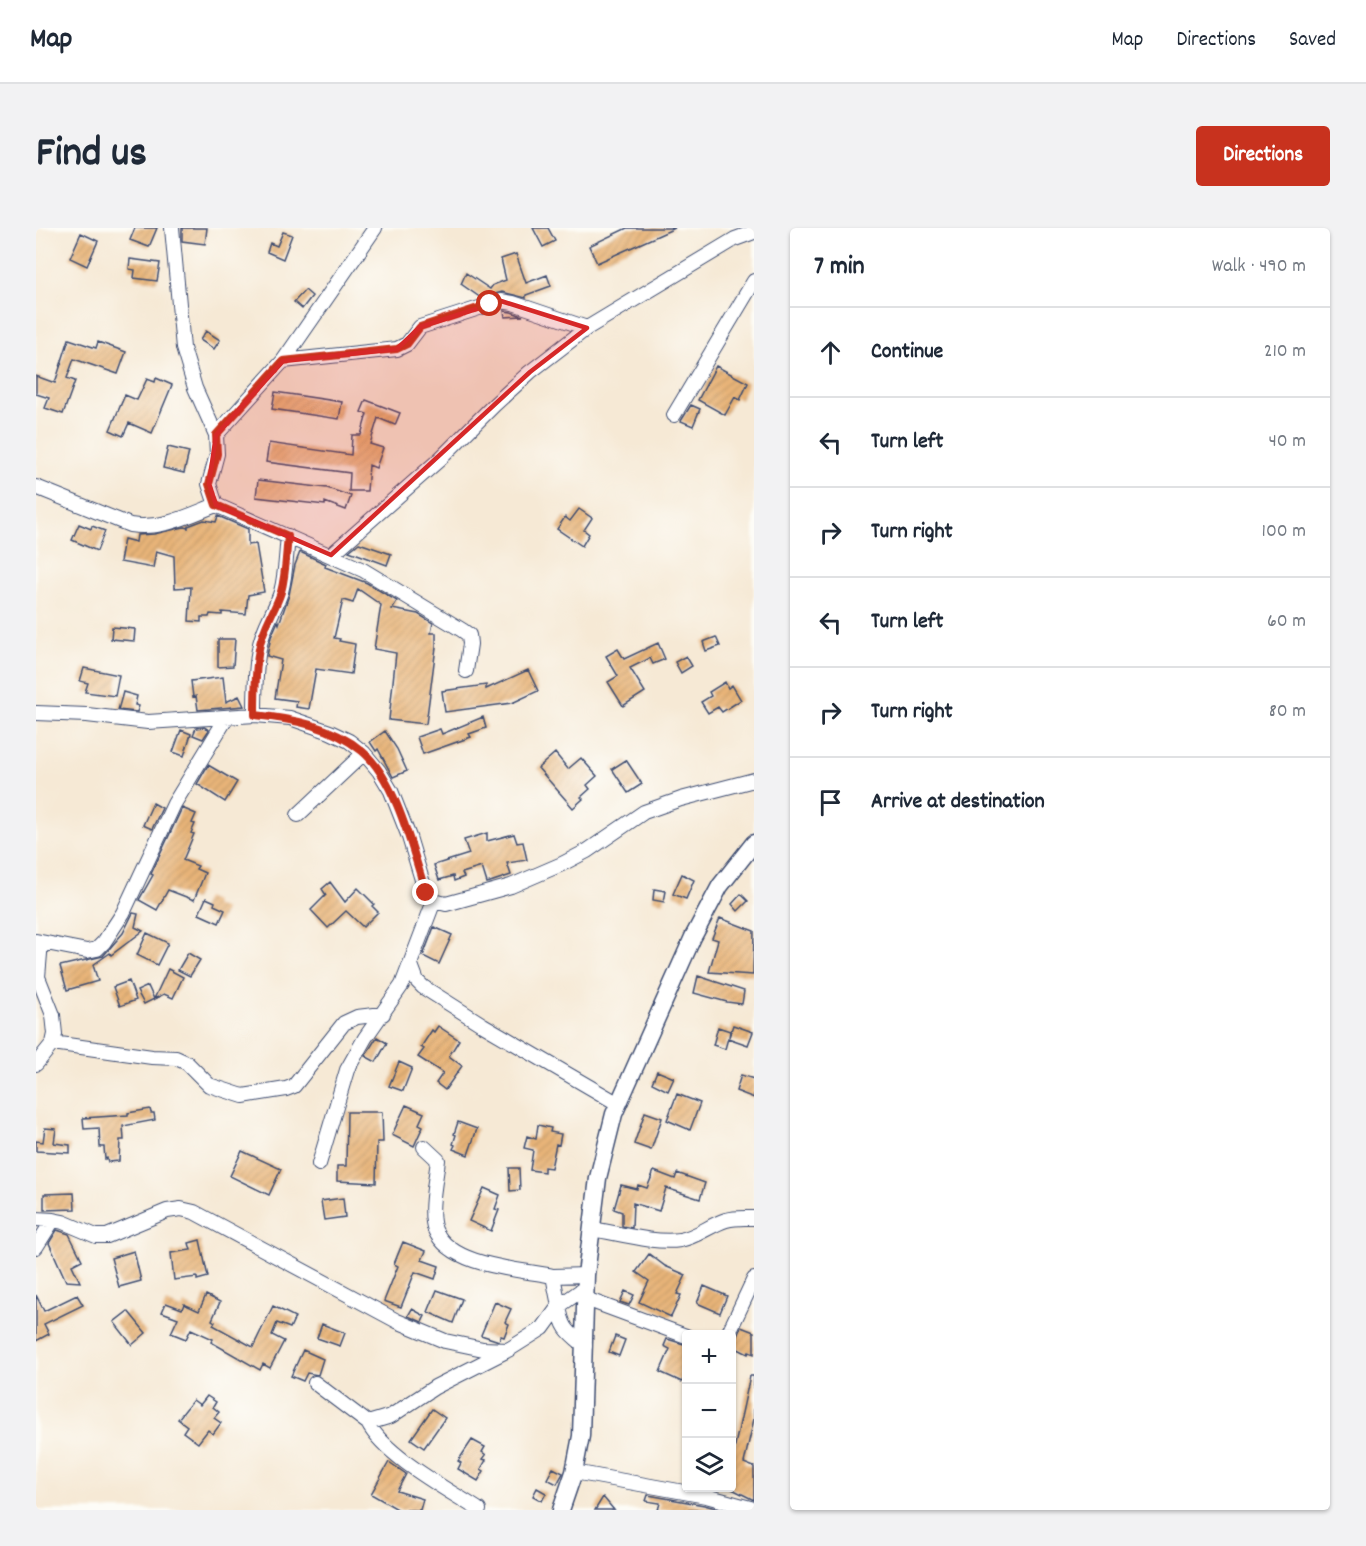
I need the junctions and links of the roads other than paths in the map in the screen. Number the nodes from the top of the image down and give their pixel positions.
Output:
1 (172, 228) edge
2 (375, 228) edge
3 (754, 232) edge
4 (754, 281) edge
5 (587, 328) junction
6 (283, 361) junction
7 (674, 415) dead end
8 (216, 435) junction
9 (36, 487) edge
10 (216, 505) junction
11 (288, 536) junction
12 (331, 555) junction
13 (466, 671) dead end
14 (36, 713) edge
15 (255, 715) junction
16 (227, 717) junction
17 (364, 753) junction
18 (754, 780) edge
19 (298, 815) dead end
20 (754, 843) edge
21 (434, 901) junction
22 (38, 941) edge
23 (411, 965) junction
24 (383, 1014) junction
25 (53, 1042) junction
26 (36, 1064) edge
27 (618, 1103) junction
28 (424, 1147) dead end
29 (319, 1164) dead end
30 (754, 1218) edge
31 (36, 1220) edge
32 (53, 1220) junction
33 (592, 1229) junction
34 (36, 1247) edge
35 (553, 1276) junction
36 (754, 1279) edge
37 (586, 1287) junction
38 (559, 1306) junction
39 (730, 1330) edge
40 (682, 1334) edge
41 (585, 1346) junction
42 (508, 1350) junction
43 (315, 1383) dead end
44 (368, 1423) junction
45 (574, 1472) junction
46 (754, 1509) edge
47 (479, 1510) edge
48 (561, 1510) edge

1 - 8 street
2 - 6 street
3 - 5 street
4 - 7 street
5 - 6 street
5 - 12 street
6 - 8 street
8 - 10 street
9 - 10 street
10 - 11 street
11 - 12 street
11 - 15 street
12 - 13 street
14 - 16 street
15 - 16 street
15 - 17 street
16 - 22 street
17 - 19 street
17 - 21 street
18 - 21 street
20 - 27 street
21 - 23 street
22 - 25 street
23 - 24 street
23 - 27 street
24 - 25 street
24 - 29 street
25 - 26 street
27 - 33 street
28 - 35 street
30 - 33 street
31 - 32 street
32 - 34 street
32 - 42 street
33 - 37 street
35 - 37 street
35 - 38 street
36 - 39 street
37 - 38 street
37 - 40 street
37 - 41 street
38 - 41 street
38 - 42 street
41 - 45 street
42 - 44 street
43 - 44 street
44 - 47 street
45 - 46 street
45 - 48 street

